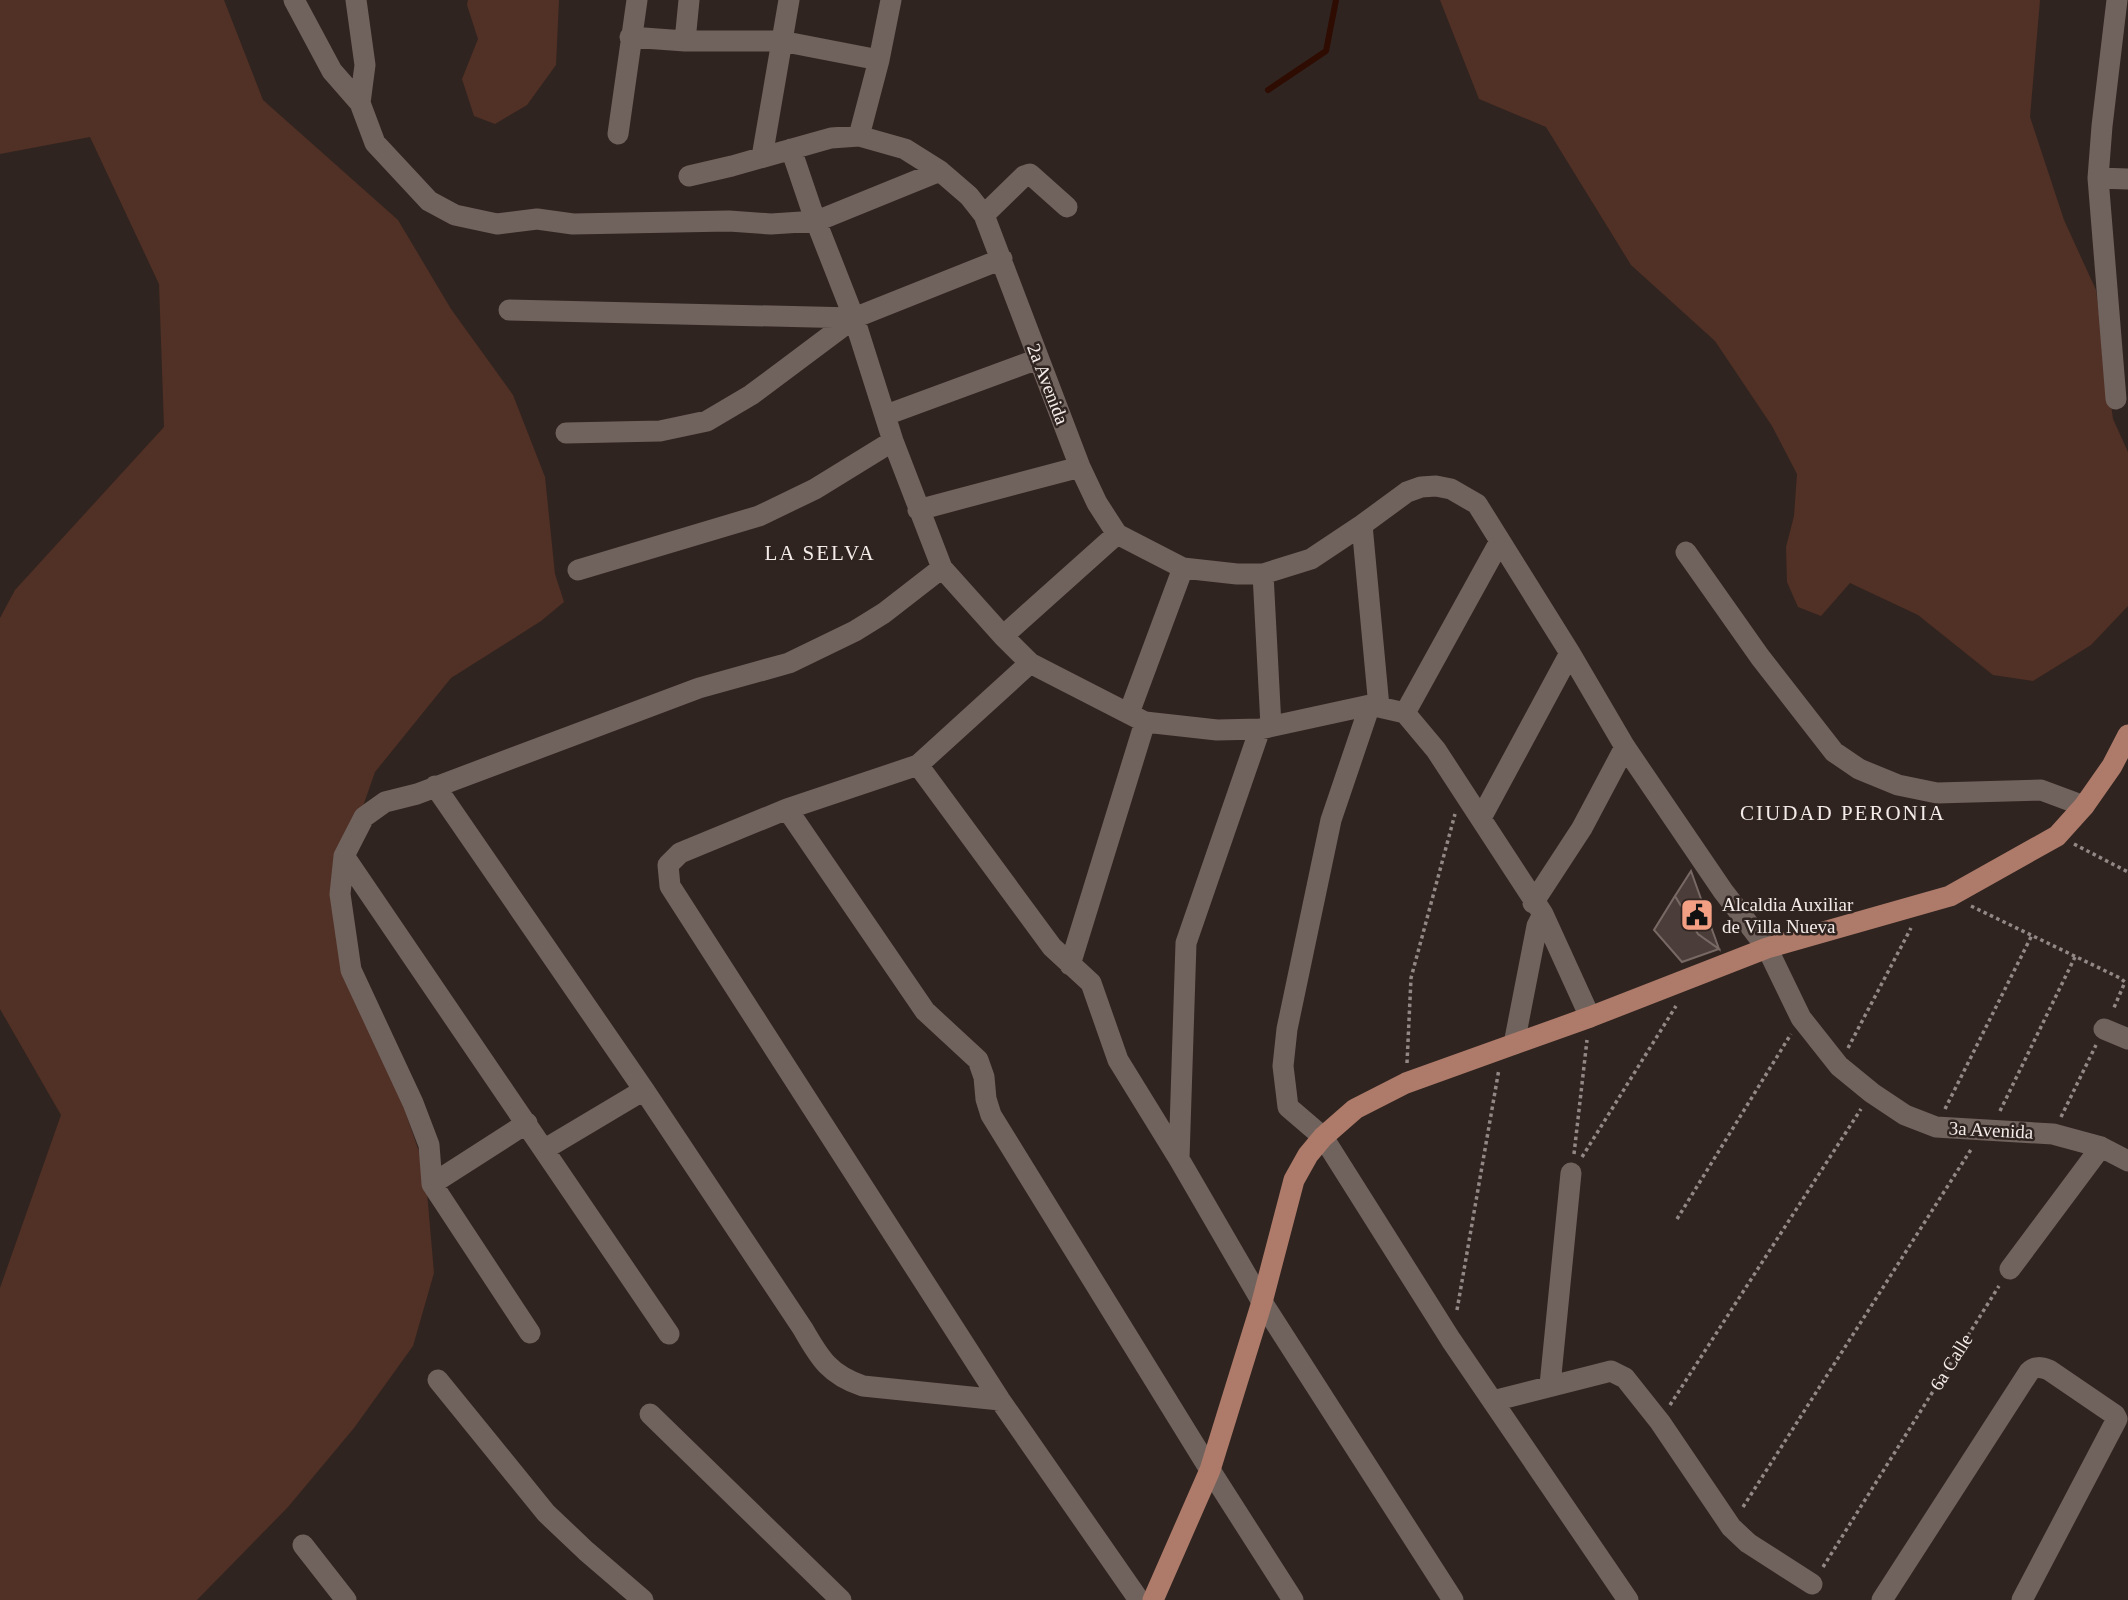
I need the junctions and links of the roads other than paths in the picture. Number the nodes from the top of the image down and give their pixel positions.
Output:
1 (293, 0) edge
2 (356, 0) edge
3 (636, 0) edge
4 (689, 0) edge
5 (789, 0) edge
6 (891, 0) edge
7 (2117, 0) edge
8 (630, 37) junction
9 (685, 41) junction
10 (780, 41) junction
11 (879, 60) junction
12 (360, 103) junction
13 (618, 134) dead end
14 (859, 136) junction
15 (791, 149) junction
16 (762, 157) junction
17 (940, 170) junction
18 (689, 176) dead end
19 (2098, 178) junction
20 (2128, 179) edge
21 (1067, 207) dead end
22 (984, 215) junction
23 (817, 221) junction
24 (1002, 259) junction
25 (509, 310) dead end
26 (854, 318) junction
27 (1038, 359) junction
28 (2116, 399) dead end
29 (886, 415) junction
30 (566, 433) dead end
31 (893, 441) junction
32 (1080, 467) junction
33 (918, 510) junction
34 (1362, 525) junction
35 (1117, 534) junction
36 (1500, 541) junction
37 (1686, 552) dead end
38 (942, 568) junction
39 (1183, 568) junction
40 (578, 570) dead end
41 (1263, 574) junction
42 (1003, 636) junction
43 (1570, 653) junction
44 (1030, 663) junction
45 (1374, 706) junction
46 (1405, 713) junction
47 (1137, 718) junction
48 (1266, 727) junction
49 (2128, 735) edge
50 (1625, 747) junction
51 (918, 765) junction
52 (435, 786) junction
53 (2084, 806) junction
54 (788, 809) junction
55 (1481, 818) junction
56 (344, 856) junction
57 (1538, 908) junction
58 (1767, 948) junction
59 (1070, 965) junction
60 (1590, 1017) junction
61 (2104, 1029) road end
62 (2128, 1039) edge
63 (1508, 1046) junction
64 (644, 1090) junction
65 (527, 1123) junction
66 (1323, 1137) junction
67 (2101, 1147) junction
68 (545, 1149) junction
69 (1179, 1159) junction
70 (2128, 1161) edge
71 (1571, 1174) road end
72 (432, 1184) junction
73 (2010, 1269) road end
74 (1262, 1302) junction
75 (530, 1333) dead end
76 (669, 1334) dead end
77 (438, 1380) dead end
78 (1550, 1385) junction
79 (1000, 1401) junction
80 (1493, 1401) junction
81 (650, 1414) dead end
82 (1210, 1471) junction
83 (303, 1545) dead end
84 (1812, 1584) road end
85 (346, 1600) edge
86 (643, 1600) edge
87 (841, 1600) edge
88 (1139, 1600) edge
89 (1153, 1600) edge
90 (1293, 1600) edge
91 (1453, 1600) edge
92 (1628, 1600) edge
93 (1882, 1600) edge
94 (2022, 1600) edge

1 - 12 street
2 - 12 street
3 - 8 street
4 - 9 street
5 - 10 street
6 - 11 street
7 - 19 street
8 - 9 street
8 - 13 street
9 - 10 street
10 - 11 street
10 - 16 street
11 - 14 street
12 - 23 street
14 - 15 street, 2a Avenida
14 - 17 street, 2a Avenida
15 - 16 street, 2a Avenida
15 - 23 street
16 - 18 street, 2a Avenida
17 - 22 street, 2a Avenida
17 - 23 street
19 - 20 street
19 - 28 street
21 - 22 street
22 - 24 street, 2a Avenida
23 - 26 street
24 - 26 street
24 - 27 street, 2a Avenida
25 - 26 street
26 - 29 street
26 - 30 street
27 - 29 street
27 - 32 street, 2a Avenida
29 - 31 street
31 - 33 street
31 - 40 street
32 - 33 street
32 - 35 street, 2a Avenida
33 - 38 street
34 - 36 street, 2a Avenida
34 - 41 street, 2a Avenida
34 - 45 street
35 - 39 street, 2a Avenida
35 - 42 street
36 - 43 street, 2a Avenida
36 - 46 street
37 - 53 street
38 - 42 street
38 - 52 street
39 - 41 street, 2a Avenida
39 - 47 street
41 - 48 street
42 - 44 street
43 - 50 street, 3a Avenida
43 - 55 street
44 - 47 street
44 - 51 street
45 - 46 street
45 - 48 street
45 - 66 street
46 - 55 street
47 - 48 street
47 - 59 street
48 - 69 street
49 - 53 main road
50 - 57 street
50 - 58 street, 3a Avenida
51 - 54 street
51 - 59 street
52 - 56 street
52 - 64 street
53 - 58 main road
54 - 79 street
54 - 82 street
55 - 57 street
56 - 65 street
56 - 72 street
57 - 60 street
57 - 63 street
58 - 60 main road
58 - 67 street, 3a Avenida
59 - 69 street
60 - 63 main road
61 - 62 street
63 - 66 main road
64 - 68 street
64 - 79 street
65 - 68 street
65 - 72 street
66 - 74 main road
66 - 80 street
67 - 70 street, 3a Avenida
67 - 73 street
68 - 76 street
69 - 74 street
71 - 78 street
72 - 75 street
74 - 82 main road
74 - 91 street
77 - 86 street
78 - 80 street
78 - 84 street
79 - 88 street
80 - 92 street
81 - 87 street
82 - 89 main road
82 - 90 street
83 - 85 street
93 - 94 street

